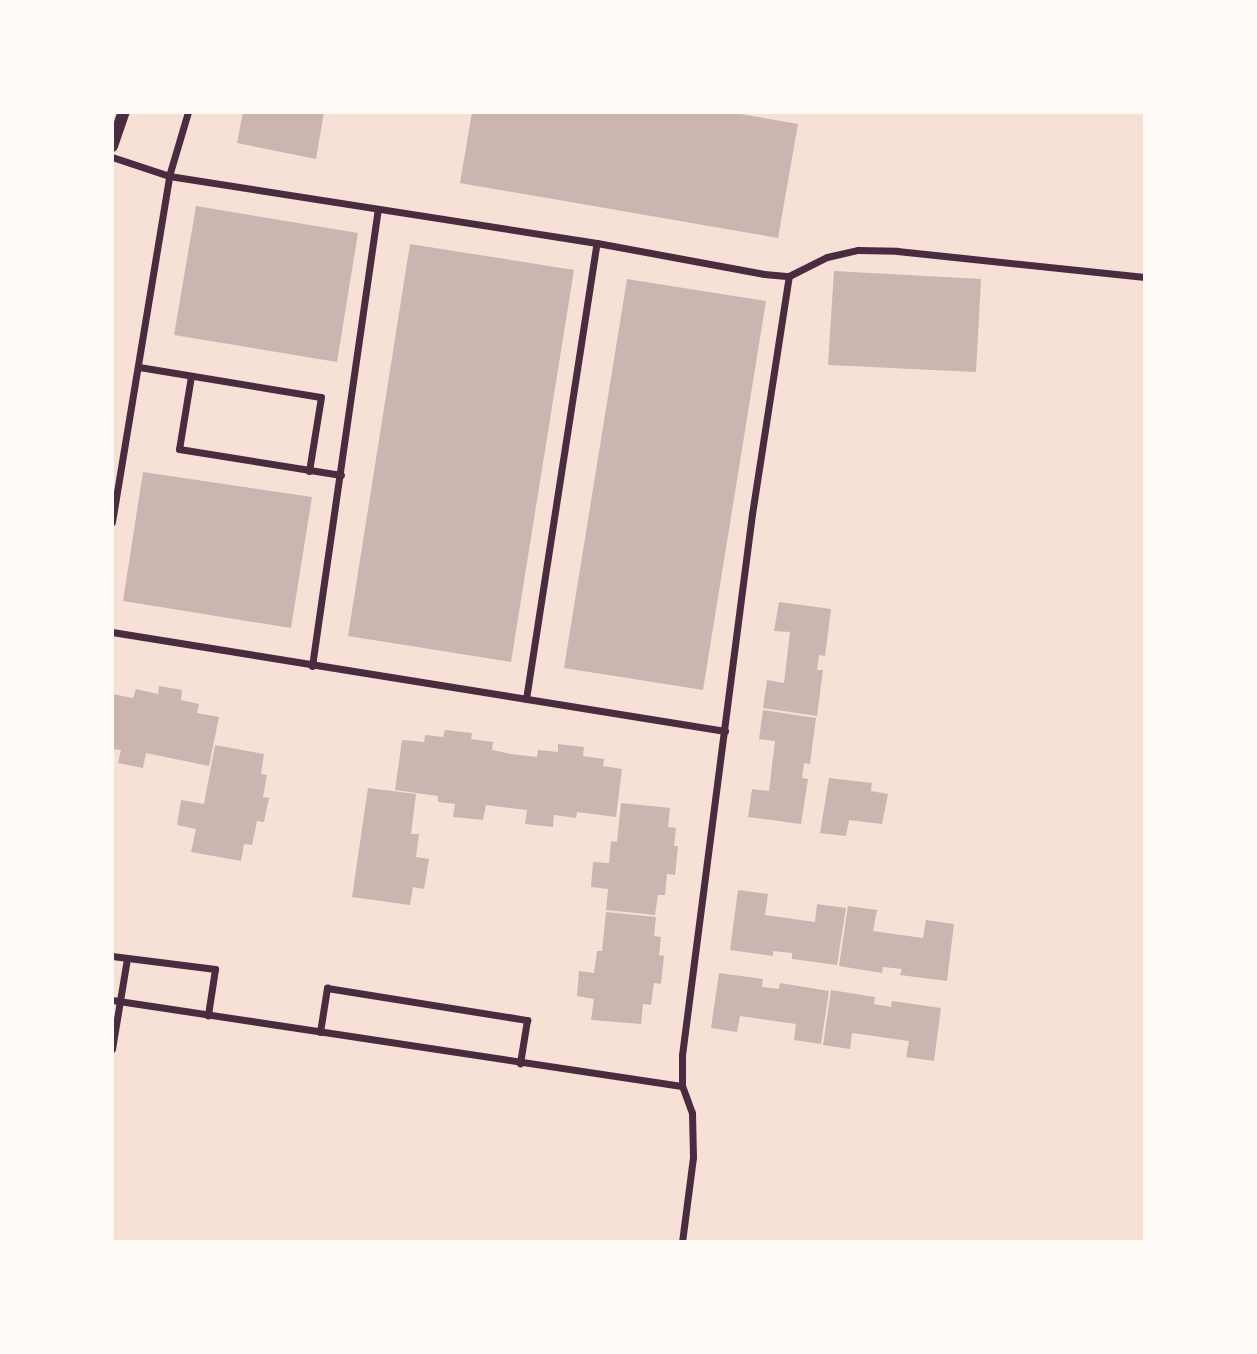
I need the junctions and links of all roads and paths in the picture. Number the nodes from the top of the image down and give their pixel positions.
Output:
1 (124, 112) edge
2 (188, 112) edge
3 (112, 146) edge
4 (112, 157) edge
5 (169, 176) junction
6 (379, 210) junction
7 (597, 243) junction
8 (789, 276) junction
9 (1145, 277) edge
10 (139, 367) junction
11 (191, 376) junction
12 (309, 471) junction
13 (341, 475) junction
14 (112, 522) edge
15 (112, 632) edge
16 (312, 666) junction
17 (526, 699) junction
18 (725, 732) junction
19 (112, 956) edge
20 (127, 958) junction
21 (116, 1000) edge
22 (208, 1015) junction
23 (320, 1032) junction
24 (112, 1049) edge
25 (520, 1063) junction
26 (682, 1086) junction
27 (682, 1242) edge

1 - 3 street
2 - 5 street
4 - 5 street
5 - 6 street
5 - 10 street
6 - 7 street
6 - 13 street
7 - 8 street
7 - 17 street
8 - 9 street
8 - 18 street
10 - 11 street
10 - 14 street
11 - 12 street
11 - 12 street
12 - 13 street
13 - 16 street
15 - 16 street
16 - 17 street
17 - 18 street
18 - 26 street
19 - 20 street
20 - 21 street
20 - 22 street
21 - 22 street
21 - 24 street
22 - 23 street
23 - 25 street
23 - 25 street
25 - 26 street
26 - 27 street

